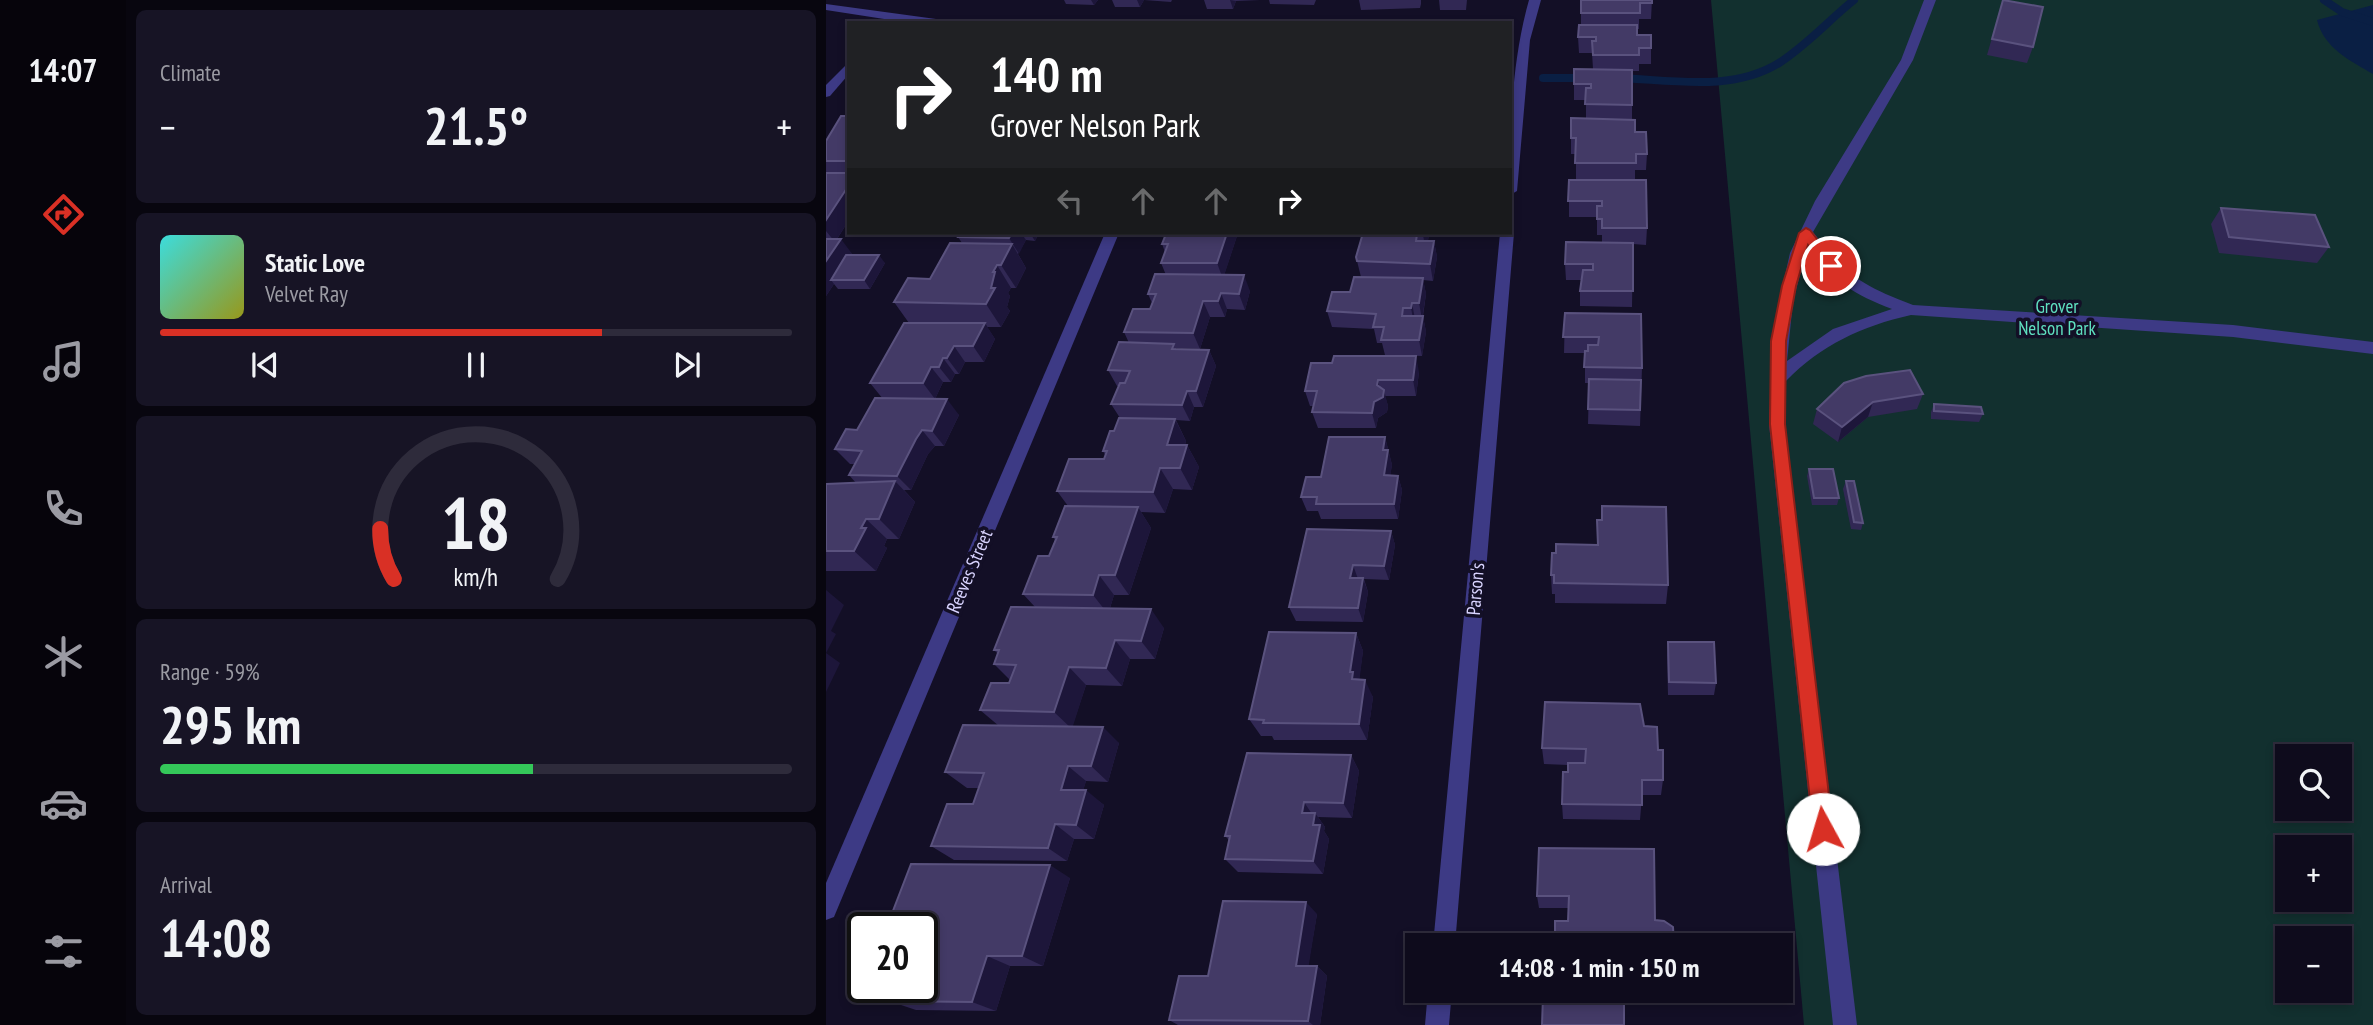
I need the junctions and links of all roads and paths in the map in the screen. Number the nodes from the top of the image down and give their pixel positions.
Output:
1 (1535, 0) edge
2 (1930, 0) edge
3 (826, 7) edge
4 (891, 21) edge
5 (1517, 40) edge
6 (847, 68) edge
7 (826, 93) edge
8 (1512, 148) edge
9 (1806, 233) junction
10 (1111, 235) edge
11 (1507, 235) edge
12 (1911, 310) junction
13 (2373, 348) edge
14 (1778, 379) junction
15 (826, 909) edge
16 (1445, 933) edge
17 (1439, 1003) edge
18 (1437, 1025) edge
19 (1845, 1025) edge

1 - 5 street
2 - 9 street
3 - 4 street
5 - 8 street
6 - 7 street
9 - 12 street
9 - 14 street
10 - 15 street, Reeves Street
11 - 16 street, Parson's
12 - 13 street
12 - 14 street
14 - 19 street
17 - 18 street

